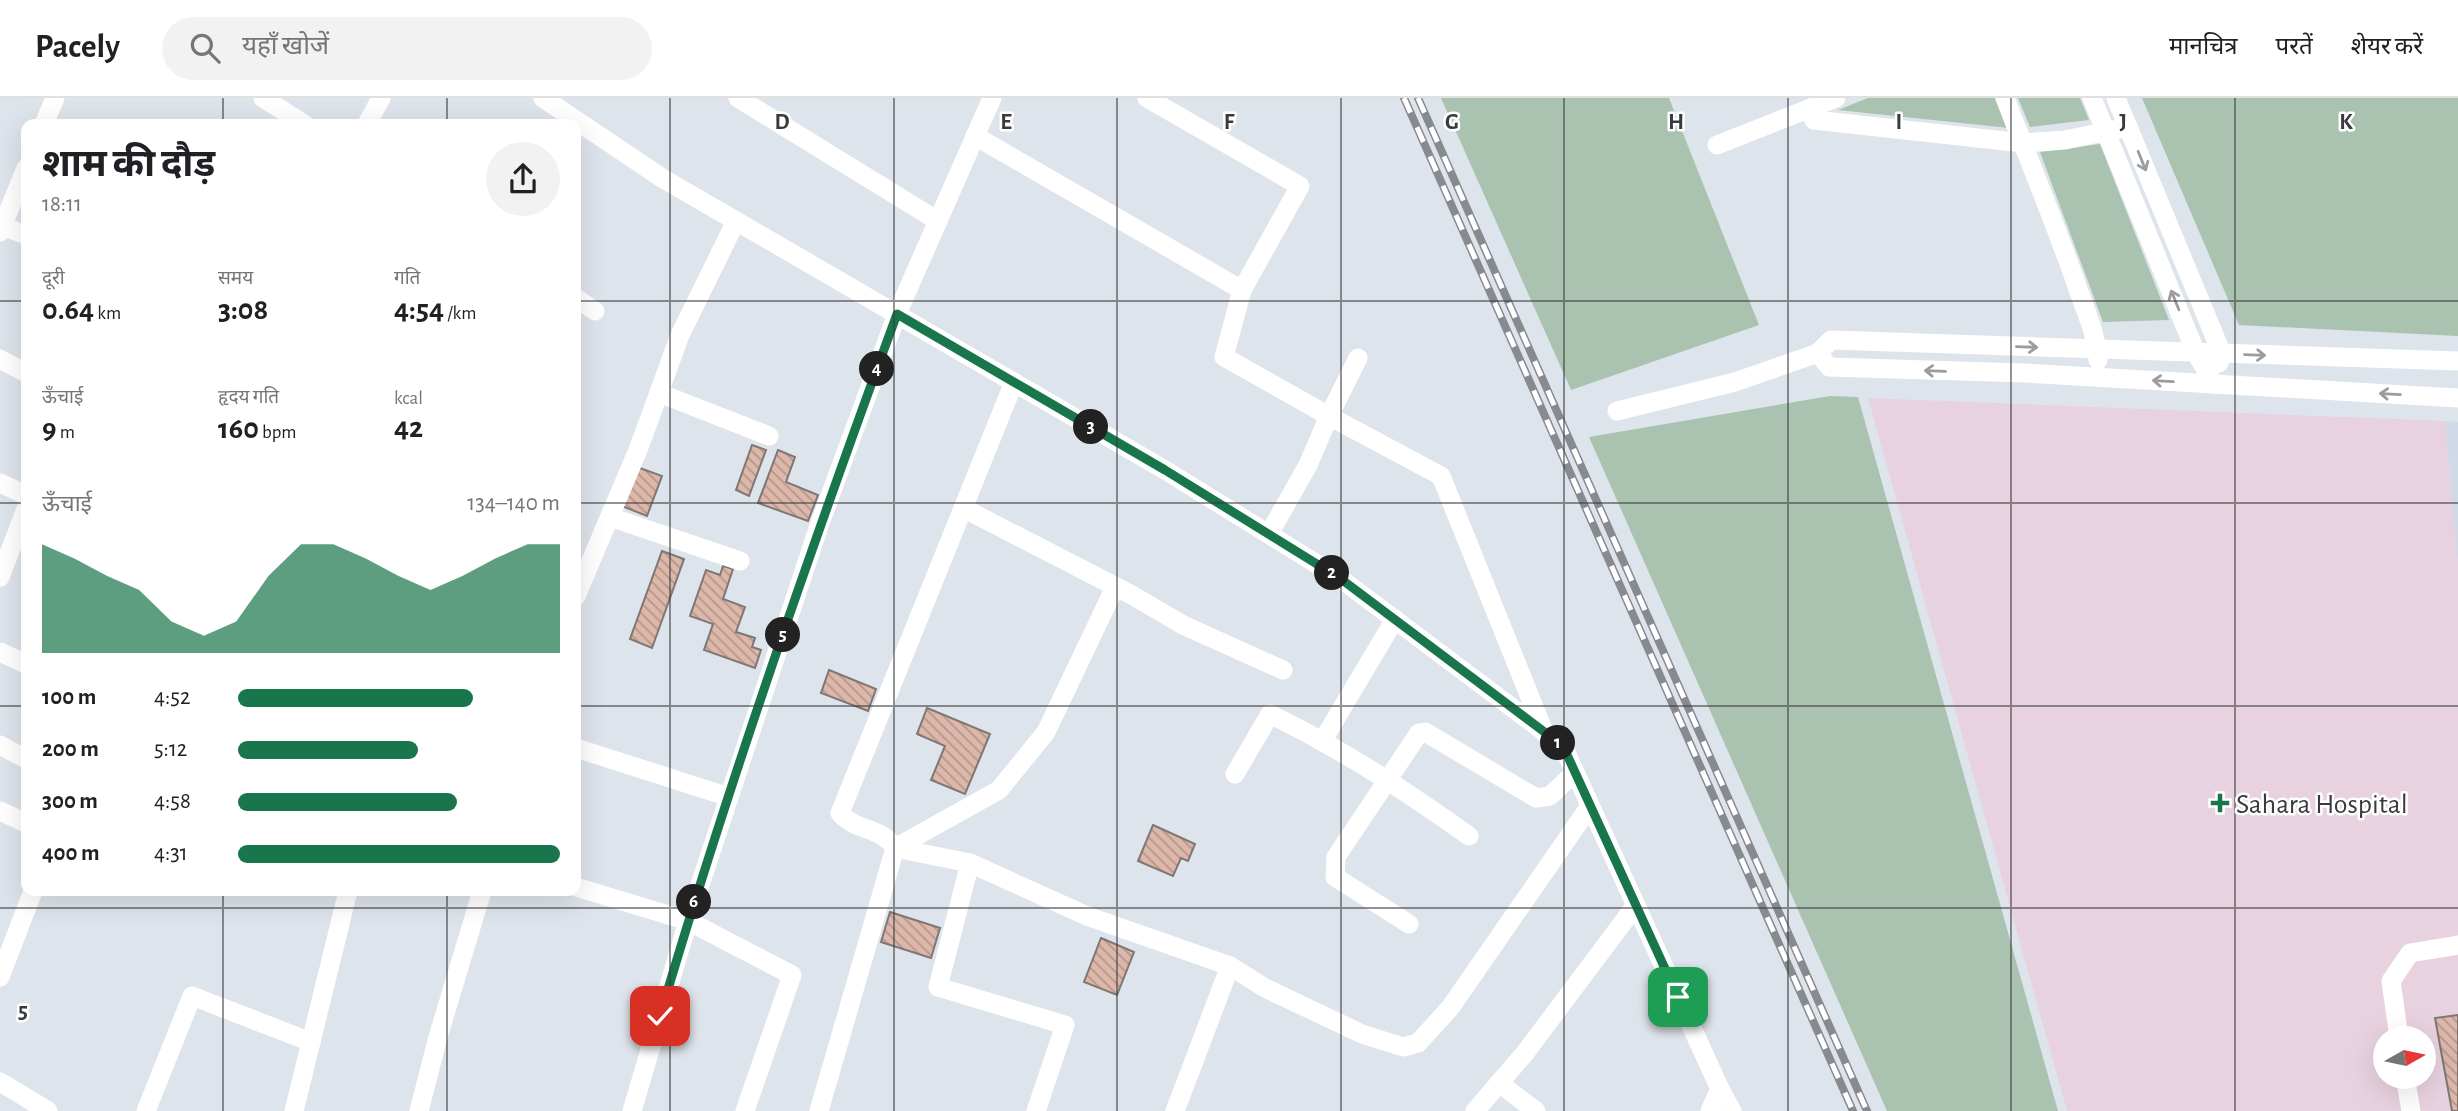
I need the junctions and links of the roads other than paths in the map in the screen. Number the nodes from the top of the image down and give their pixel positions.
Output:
1 (55, 98) edge
2 (263, 98) edge
3 (381, 98) edge
4 (738, 98) edge
5 (992, 98) edge
6 (1147, 98) edge
7 (1836, 98) edge
8 (2005, 98) edge
9 (2092, 98) edge
10 (2116, 98) edge
11 (547, 99) edge
12 (1809, 109) junction
13 (46, 119) edge
14 (296, 119) edge
15 (370, 119) edge
16 (576, 119) edge
17 (581, 122) edge
18 (2128, 127) junction
19 (2106, 132) junction
20 (975, 136) junction
21 (2022, 143) junction
22 (1717, 145) dead end
23 (21, 180) edge
24 (736, 221) junction
25 (938, 221) junction
26 (1, 228) edge
27 (21, 234) edge
28 (1242, 290) junction
29 (581, 301) edge
30 (595, 311) dead end
31 (897, 314) junction
32 (2097, 350) junction
33 (1818, 353) junction
34 (2196, 353) junction
35 (2222, 354) junction
36 (1357, 358) dead end
37 (0, 359) edge
38 (2458, 361) edge
39 (21, 370) edge
40 (2099, 378) junction
41 (1014, 382) junction
42 (2214, 384) junction
43 (659, 393) junction
44 (2458, 398) edge
45 (1617, 411) dead end
46 (1329, 416) junction
47 (769, 436) dead end
48 (0, 483) edge
49 (21, 493) edge
50 (963, 508) junction
51 (610, 517) junction
52 (21, 522) edge
53 (1269, 534) junction
54 (740, 561) dead end
55 (0, 577) edge
56 (581, 584) edge
57 (1115, 587) junction
58 (1395, 620) junction
59 (0, 652) edge
60 (21, 662) edge
61 (1283, 670) dead end
62 (1545, 733) junction
63 (1323, 740) junction
64 (0, 746) edge
65 (581, 750) edge
66 (21, 756) edge
67 (1575, 772) junction
68 (1235, 775) dead end
69 (1388, 779) junction
70 (729, 797) junction
71 (1590, 806) junction
72 (0, 811) edge
73 (21, 821) edge
74 (1469, 836) dead end
75 (895, 848) junction
76 (970, 863) junction
77 (581, 889) edge
78 (31, 896) edge
79 (347, 896) edge
80 (480, 896) edge
81 (1636, 905) junction
82 (688, 921) junction
83 (1409, 924) dead end
84 (2458, 945) edge
85 (1230, 966) junction
86 (0, 977) edge
87 (2397, 1026) edge
88 (311, 1042) junction
89 (0, 1082) edge
90 (1499, 1083) junction
91 (1720, 1088) junction
92 (2407, 1089) edge
93 (48, 1111) edge
94 (146, 1111) edge
95 (294, 1111) edge
96 (419, 1111) edge
97 (632, 1111) edge
98 (745, 1111) edge
99 (819, 1111) edge
100 (1036, 1111) edge
101 (1175, 1111) edge
102 (1475, 1111) edge
103 (1536, 1111) edge
104 (1710, 1111) edge
105 (1732, 1111) edge
106 (2411, 1111) edge

1 - 13 street
2 - 14 street
3 - 15 street
4 - 25 street
5 - 20 street
6 - 28 street
7 - 12 street
8 - 21 street
9 - 19 street
10 - 18 street
11 - 16 street
12 - 21 street
12 - 22 street
17 - 24 street
18 - 19 street
18 -> 35 street
19 - 21 street
34 -> 19 street
20 - 25 street
20 - 28 street
21 - 32 street
23 - 26 street
24 - 31 street
24 - 43 street
25 - 31 street
26 - 27 street
28 - 46 street
29 - 30 street
31 - 41 street
31 - 70 street
33 -> 32 street
32 - 34 street
32 - 40 street
40 -> 33 street
33 - 45 street
34 - 35 street
34 - 42 street
35 -> 38 street
35 - 42 street
36 - 46 street
37 - 39 street
42 -> 40 street
41 - 50 street
41 - 53 street
44 -> 42 street
43 - 47 street
43 - 51 street
46 - 53 street
46 - 62 street
48 - 49 street
50 - 57 street
50 - 75 street
51 - 54 street
51 - 56 street
52 - 55 street
53 - 58 street
57 - 61 street
57 - 75 street
58 - 62 street
58 - 63 street
59 - 60 street
62 - 67 street
63 - 68 street
63 - 69 street
64 - 66 street
65 - 70 street
67 - 69 street
67 - 71 street
69 - 74 street
69 - 83 street
70 - 82 street
71 - 81 street
71 - 85 street
72 - 73 street
75 - 76 street
75 - 99 street
76 - 85 street
76 - 100 street
77 - 82 street
78 - 86 street
79 - 88 street
80 - 96 street
81 - 90 street
81 - 91 street
82 - 97 street
82 - 98 street
84 - 87 street
85 - 101 street
88 - 94 street
88 - 95 street
89 - 93 street
90 - 102 street
90 - 103 street
91 - 104 street
91 - 105 street
92 - 106 street

